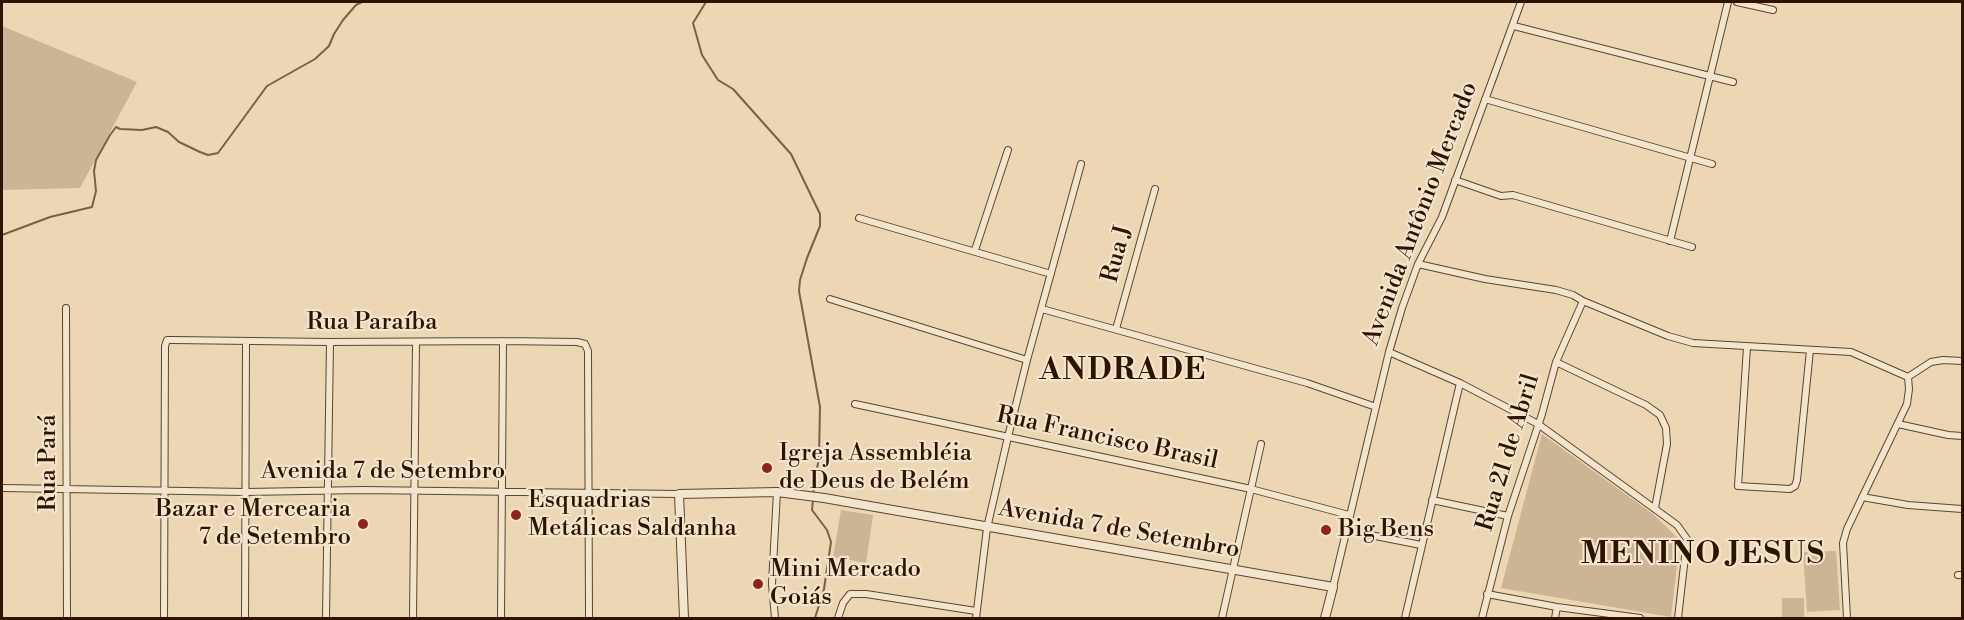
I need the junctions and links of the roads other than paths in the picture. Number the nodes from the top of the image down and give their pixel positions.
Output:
1 (1521, 2) edge
2 (1728, 2) edge
3 (1737, 2) edge
4 (1773, 10) dead end
5 (1514, 26) junction
6 (1710, 77) junction
7 (1733, 82) dead end
8 (1485, 99) junction
9 (1008, 150) dead end
10 (1690, 158) junction
11 (1081, 164) dead end
12 (1712, 164) dead end
13 (1455, 180) junction
14 (1155, 189) dead end
15 (859, 218) dead end
16 (1670, 241) junction
17 (1692, 248) dead end
18 (975, 250) junction
19 (1418, 264) junction
20 (1051, 274) junction
21 (830, 299) dead end
22 (1583, 301) junction
23 (66, 308) dead end
24 (1042, 309) junction
25 (1116, 329) junction
26 (246, 341) junction
27 (503, 341) junction
28 (330, 342) junction
29 (416, 342) junction
30 (1747, 347) junction
31 (1810, 350) junction
32 (1389, 352) junction
33 (1027, 360) junction
34 (1556, 362) junction
35 (1962, 362) edge
36 (1908, 377) junction
37 (1460, 383) junction
38 (855, 404) dead end
39 (1376, 407) junction
40 (1538, 424) junction
41 (1898, 424) junction
42 (1962, 436) edge
43 (1008, 437) junction
44 (1262, 444) dead end
45 (2, 488) edge
46 (67, 489) junction
47 (1251, 489) junction
48 (165, 490) junction
49 (326, 490) junction
50 (414, 491) junction
51 (501, 491) junction
52 (589, 491) junction
53 (246, 492) junction
54 (777, 492) junction
55 (680, 494) junction
56 (1862, 497) junction
57 (1432, 500) junction
58 (1655, 508) junction
59 (1962, 509) edge
60 (1349, 515) junction
61 (1508, 516) junction
62 (987, 528) junction
63 (1345, 530) junction
64 (1421, 544) junction
65 (1233, 569) junction
66 (1333, 587) junction
67 (1487, 594) junction
68 (1557, 607) junction
69 (976, 615) edge
70 (67, 618) edge
71 (164, 618) edge
72 (245, 618) edge
73 (326, 618) edge
74 (413, 618) edge
75 (501, 618) edge
76 (589, 618) edge
77 (684, 618) edge
78 (775, 618) edge
79 (837, 618) edge
80 (1222, 618) edge
81 (1325, 618) edge
82 (1405, 618) edge
83 (1482, 618) edge
84 (1555, 618) edge
85 (1640, 618) edge
86 (1678, 618) edge
87 (1847, 618) edge

1 - 5 street, Avenida Antônio Mercado
2 - 6 street
3 - 4 street
5 - 6 street
5 - 8 street, Avenida Antônio Mercado
6 - 7 street
6 - 10 street
8 - 10 street
8 - 13 street, Avenida Antônio Mercado
9 - 18 street
10 - 12 street
10 - 16 street
11 - 20 street
13 - 16 street
13 - 19 street, Avenida Antônio Mercado
14 - 25 street, Rua J
15 - 18 street
16 - 17 street
18 - 20 street
19 - 22 street
19 - 32 street, Avenida Antônio Mercado
20 - 24 street
21 - 33 street
22 - 30 street
22 - 34 street, Rua 21 de Abril
23 - 46 street, Rua Pará
24 - 25 street
24 - 33 street
25 - 39 street
26 - 28 street, Rua Paraíba
26 - 48 street, Rua Paraíba
26 - 53 street
27 - 29 street, Rua Paraíba
27 - 51 street
27 - 52 street, Rua Paraíba
28 - 29 street, Rua Paraíba
28 - 49 street
29 - 50 street
30 - 31 street
30 - 31 street
31 - 36 street
32 - 37 street
32 - 39 street, Avenida Antônio Mercado
33 - 43 street
34 - 40 street, Rua 21 de Abril
34 - 58 street
35 - 36 street
36 - 41 street
37 - 40 street
37 - 57 street
38 - 43 street, Rua Francisco Brasil
39 - 60 street, Avenida Antônio Mercado
40 - 58 street
40 - 61 street, Rua 21 de Abril
41 - 42 street
41 - 56 street
43 - 47 street, Rua Francisco Brasil
43 - 62 street
44 - 47 street
45 - 46 street, Avenida 7 de Setembro
46 - 48 street, Avenida 7 de Setembro
46 - 70 street, Rua Pará
47 - 60 street, Rua Francisco Brasil
47 - 65 street
48 - 53 street, Avenida 7 de Setembro
48 - 71 street
49 - 50 street, Avenida 7 de Setembro
49 - 53 street, Avenida 7 de Setembro
49 - 73 street
50 - 51 street, Avenida 7 de Setembro
50 - 74 street
51 - 52 street, Avenida 7 de Setembro
51 - 75 street
52 - 55 street, Avenida 7 de Setembro
52 - 76 street
53 - 72 street
54 - 55 street, Avenida 7 de Setembro
54 - 62 street, Avenida 7 de Setembro
54 - 78 street
55 - 77 street
56 - 59 street
56 - 87 street
57 - 61 street
57 - 64 street
58 - 86 street
60 - 63 street, Avenida Antônio Mercado
61 - 67 street, Rua 21 de Abril
62 - 65 street, Avenida 7 de Setembro
62 - 69 street
63 - 64 street
63 - 66 street, Avenida Antônio Mercado
64 - 82 street
65 - 66 street, Avenida 7 de Setembro
65 - 80 street
66 - 81 street, Avenida Antônio Mercado
67 - 68 street
67 - 83 street, Rua 21 de Abril
68 - 84 street
68 - 85 street
69 - 79 street

